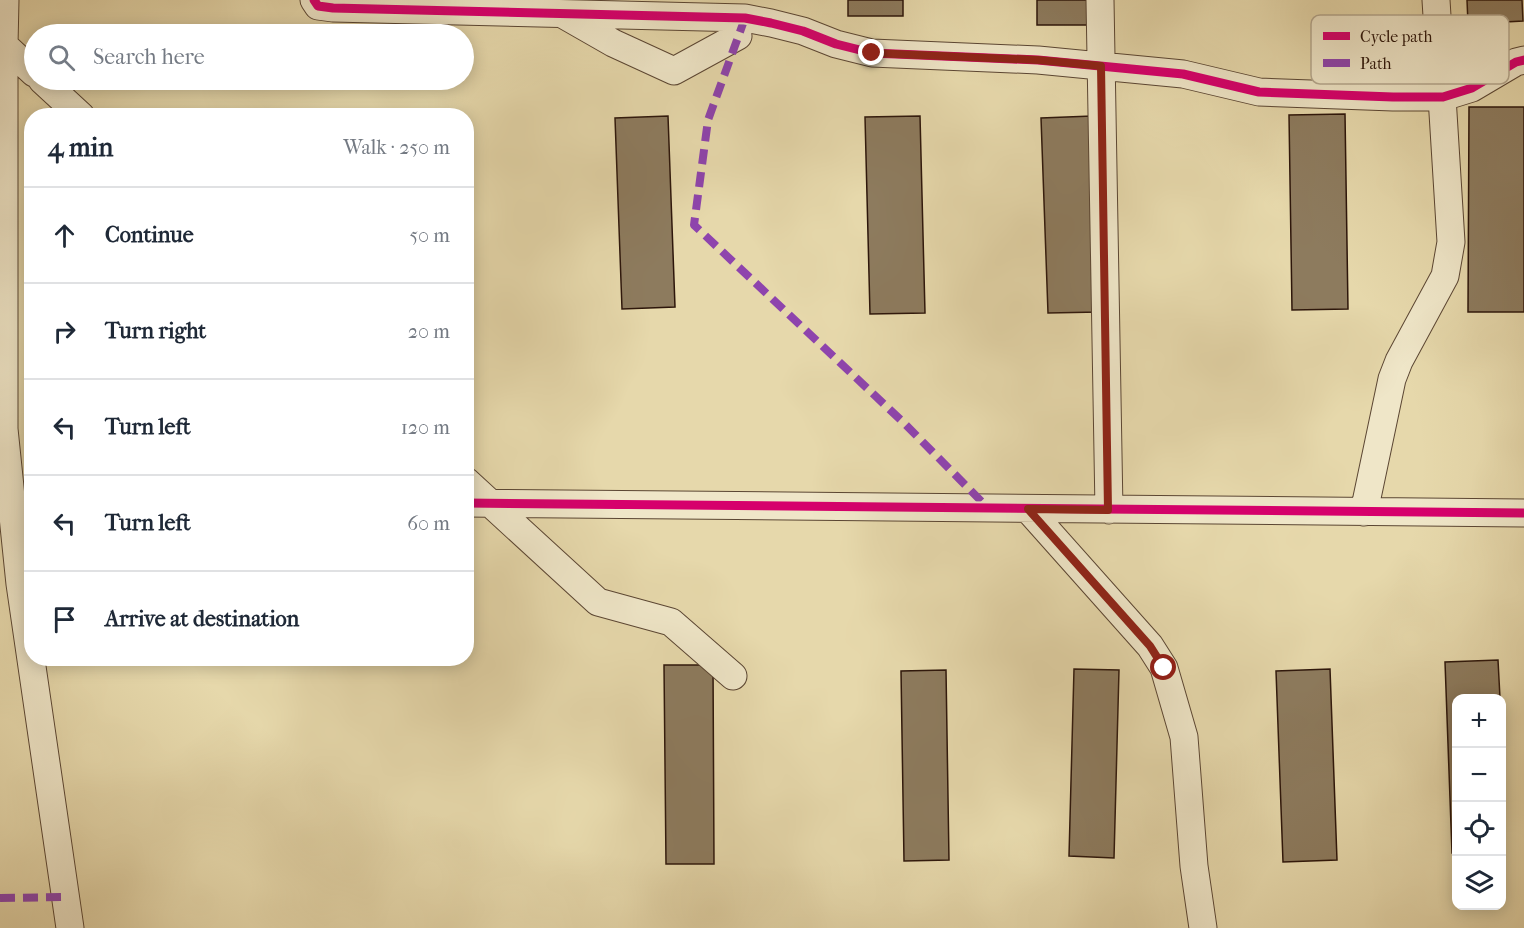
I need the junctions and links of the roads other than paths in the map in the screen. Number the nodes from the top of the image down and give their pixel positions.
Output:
1 (5, 0) edge
2 (314, 0) edge
3 (1100, 0) edge
4 (1436, 0) edge
5 (555, 7) edge
6 (1437, 15) edge
7 (742, 18) edge
8 (2, 45) edge
9 (1524, 60) edge
10 (24, 64) edge
11 (1101, 66) junction
12 (1509, 68) edge
13 (1442, 84) edge
14 (1479, 84) edge
15 (53, 90) edge
16 (1443, 97) junction
17 (72, 108) edge
18 (4, 458) edge
19 (21, 498) edge
20 (479, 503) edge
21 (1028, 509) junction
22 (1108, 510) junction
23 (1364, 512) junction
24 (1524, 513) edge
25 (24, 612) edge
26 (32, 666) edge
27 (733, 676) dead end
28 (70, 928) edge
29 (1203, 928) edge

1 - 8 street
2 - 5 street
3 - 11 street
4 - 6 street
5 - 7 street
5 - 7 street
7 - 11 street
8 - 10 street
8 - 18 street
9 - 12 street
11 - 16 street
11 - 22 street
13 - 16 street
14 - 16 street
15 - 17 street
16 - 23 street
18 - 19 street
19 - 25 street
20 - 21 street
20 - 27 street
21 - 22 street
21 - 29 street
22 - 23 street
23 - 24 street
26 - 28 street

